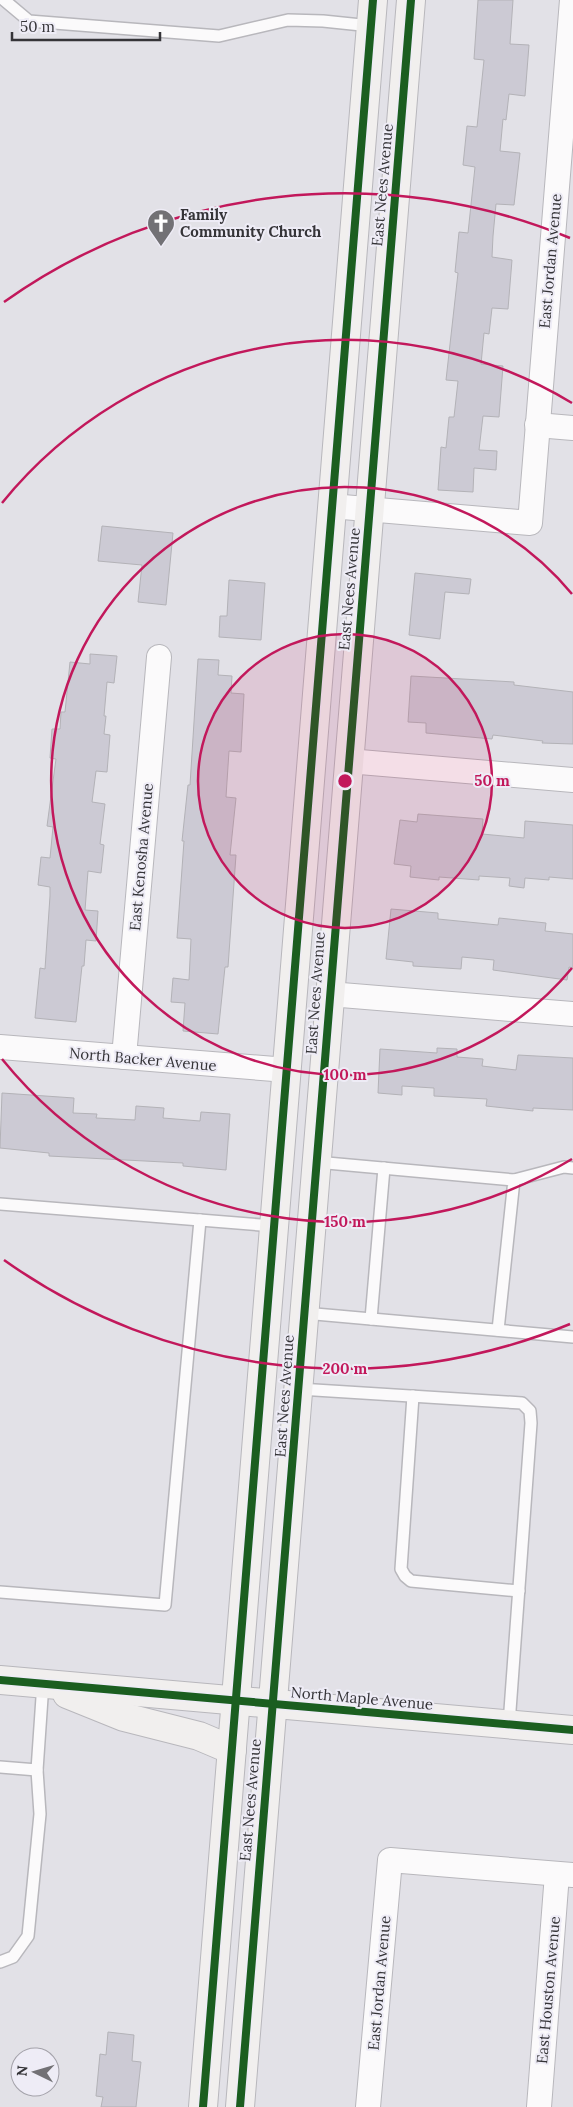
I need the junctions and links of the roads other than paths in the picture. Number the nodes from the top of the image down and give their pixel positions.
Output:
1 (4, 0) edge
2 (398, 0) edge
3 (411, 0) edge
4 (572, 0) edge
5 (372, 13) edge
6 (406, 63) junction
7 (537, 425) junction
8 (573, 428) edge
9 (331, 506) junction
10 (369, 509) junction
11 (159, 657) dead end
12 (348, 761) junction
13 (573, 780) edge
14 (329, 994) junction
15 (573, 1014) edge
16 (0, 1047) edge
17 (124, 1058) junction
18 (287, 1070) junction
19 (316, 1162) junction
20 (384, 1168) junction
21 (573, 1168) edge
22 (514, 1180) junction
23 (0, 1204) edge
24 (200, 1220) junction
25 (274, 1226) junction
26 (304, 1312) junction
27 (371, 1319) junction
28 (498, 1330) junction
29 (573, 1337) edge
30 (299, 1389) junction
31 (413, 1396) junction
32 (519, 1591) junction
33 (0, 1592) edge
34 (0, 1680) edge
35 (42, 1683) junction
36 (236, 1700) junction
37 (272, 1704) junction
38 (509, 1724) junction
39 (573, 1730) edge
40 (232, 1750) junction
41 (0, 1767) edge
42 (37, 1770) junction
43 (565, 1874) edge
44 (0, 1962) edge
45 (206, 2063) junction
46 (203, 2107) edge
47 (212, 2107) edge
48 (240, 2107) edge
49 (368, 2107) edge
50 (539, 2107) edge

1 - 5 lane
2 - 6 main road
3 - 6 main road, East Nees Avenue
4 - 7 street, East Jordan Avenue
5 - 9 main road, East Nees Avenue
6 - 10 main road, East Nees Avenue
7 - 8 street
7 - 10 street, East Jordan Avenue
9 - 10 street
9 - 18 main road, East Nees Avenue
10 - 12 main road, East Nees Avenue
11 - 17 street, East Kenosha Avenue
12 - 13 street
12 - 14 main road, East Nees Avenue
14 - 15 street
14 - 19 main road, East Nees Avenue
16 - 17 street, North Backer Avenue
17 - 18 street, North Backer Avenue
18 - 19 main road
18 - 25 main road, East Nees Avenue
19 - 20 lane
19 - 26 main road, East Nees Avenue
20 - 22 lane
20 - 27 lane
21 - 22 lane
22 - 28 lane
23 - 24 lane
24 - 25 lane
24 - 33 lane
25 - 36 main road, East Nees Avenue
26 - 27 lane
26 - 30 main road, East Nees Avenue
27 - 28 lane
28 - 29 lane
30 - 31 lane
30 - 37 main road, East Nees Avenue
31 - 32 lane
31 - 32 lane
32 - 38 lane
34 - 35 main road, North Maple Avenue
35 - 36 main road, North Maple Avenue
35 - 40 main road
35 - 42 lane
36 - 37 main road, North Maple Avenue
36 - 40 main road, East Nees Avenue
37 - 38 main road, North Maple Avenue
37 - 48 main road, East Nees Avenue
38 - 39 main road, North Maple Avenue
40 - 45 main road, East Nees Avenue
41 - 42 lane
42 - 44 lane
43 - 49 street, East Jordan Avenue
43 - 50 street, East Houston Avenue
45 - 46 main road, East Nees Avenue
45 - 47 main road

